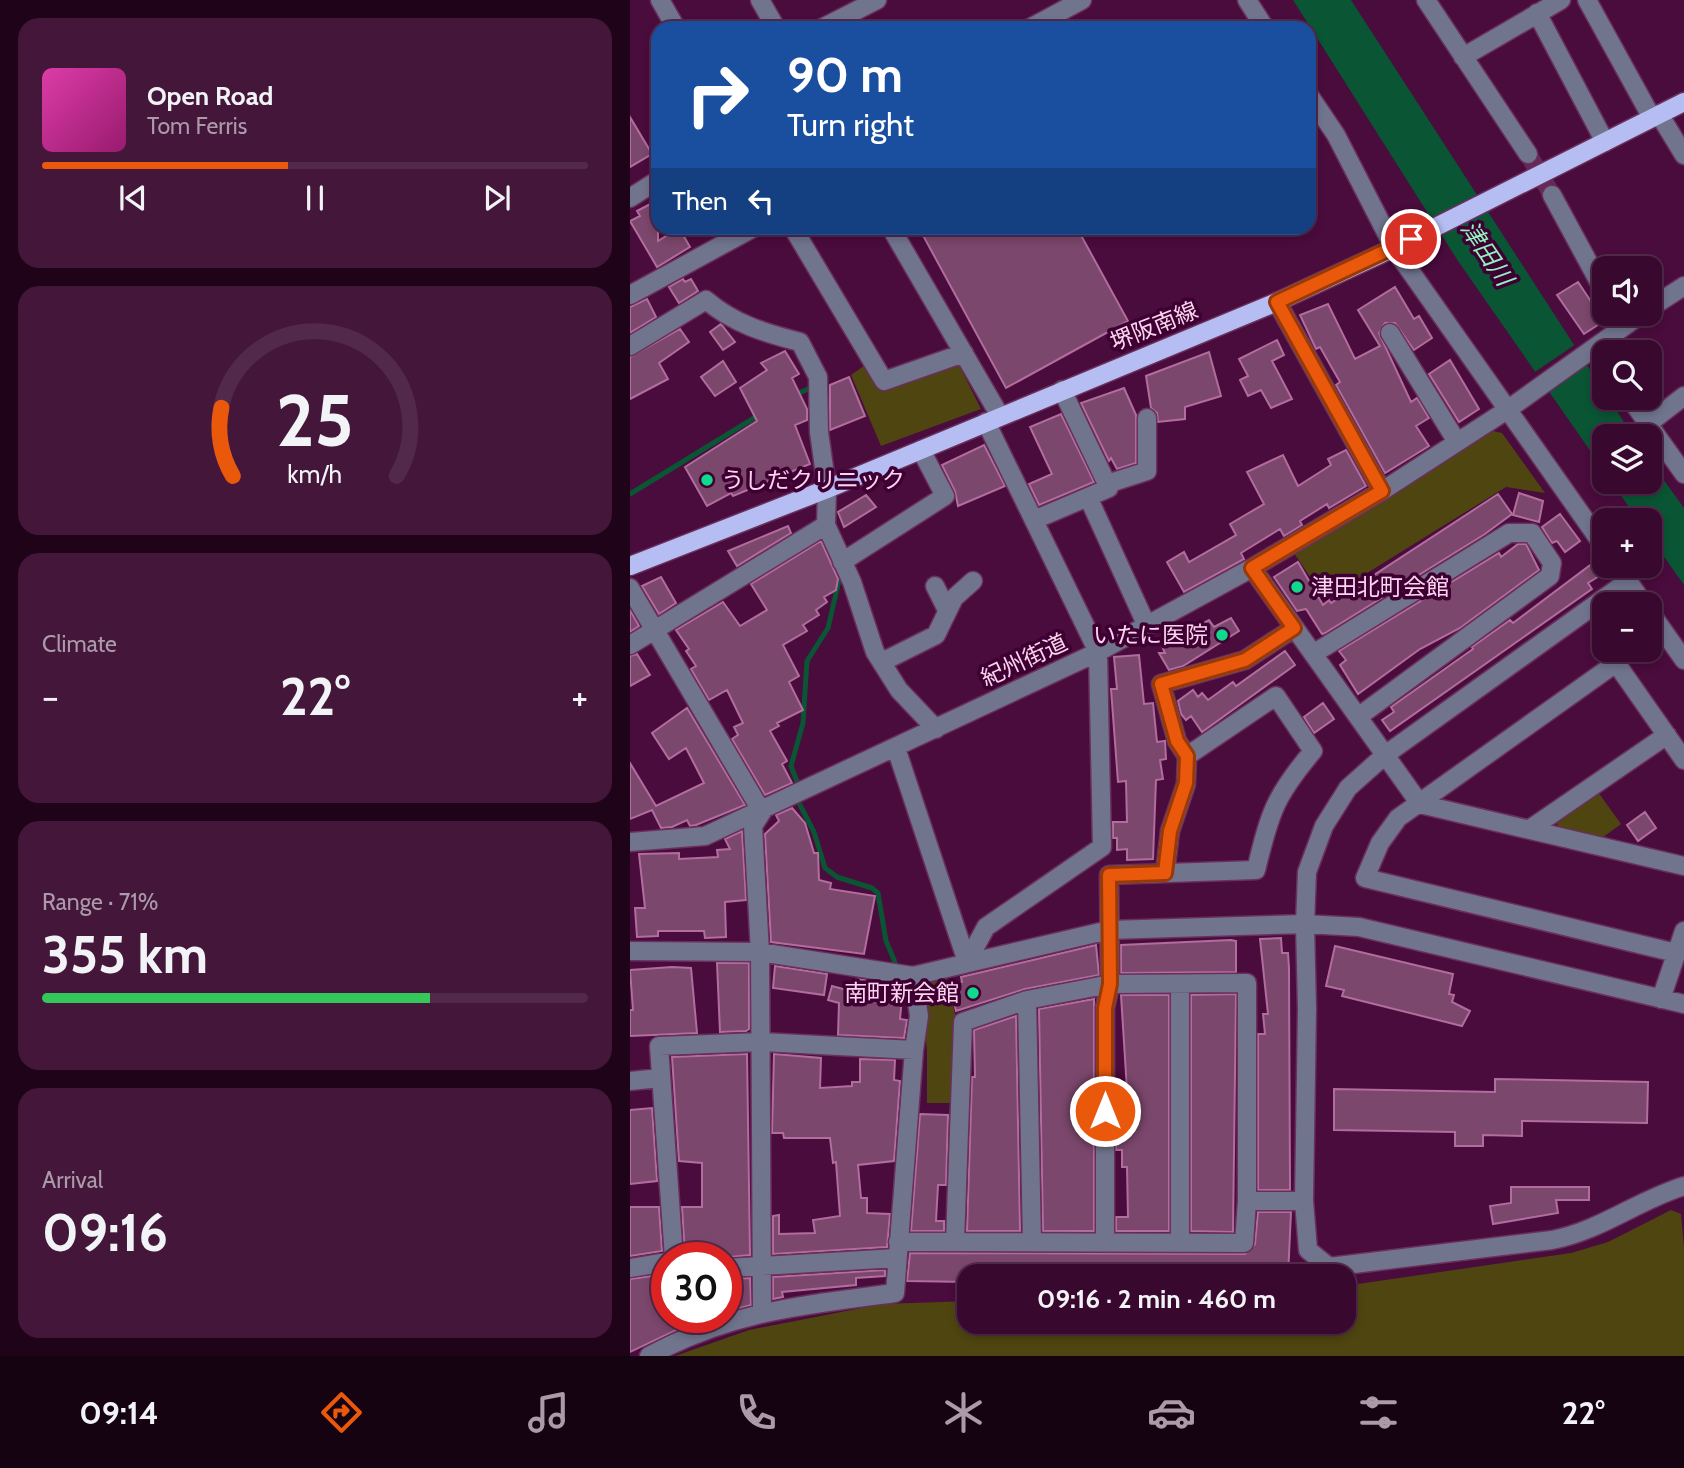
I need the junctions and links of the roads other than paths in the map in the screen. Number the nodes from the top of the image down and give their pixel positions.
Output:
1 (660, 0) edge
2 (760, 0) edge
3 (877, 0) edge
4 (1082, 0) edge
5 (1247, 0) edge
6 (1426, 0) edge
7 (1561, 0) edge
8 (1587, 0) edge
9 (1540, 7) edge
10 (672, 21) edge
11 (772, 21) edge
12 (836, 21) edge
13 (1043, 21) edge
14 (1260, 21) edge
15 (1463, 57) junction
16 (1684, 102) edge
17 (1316, 105) edge
18 (1655, 116) junction
19 (1605, 142) junction
20 (1528, 154) tunnel mouth
21 (1684, 155) edge
22 (651, 184) edge
23 (1552, 195) tunnel mouth
24 (630, 198) edge
25 (739, 235) edge
26 (797, 235) edge
27 (895, 235) edge
28 (1394, 248) junction
29 (1592, 269) edge
30 (1684, 286) edge
31 (630, 295) edge
32 (1662, 300) edge
33 (1277, 302) junction
34 (1614, 326) edge
35 (1390, 333) dead end
36 (1602, 340) edge
37 (630, 346) edge
38 (1592, 351) edge
39 (964, 353) junction
40 (1062, 390) junction
41 (1684, 396) edge
42 (1507, 410) junction
43 (1638, 410) edge
44 (1147, 418) dead end
45 (993, 419) junction
46 (1648, 424) joint
47 (1457, 442) junction
48 (1662, 443) edge
49 (920, 450) junction
50 (1684, 474) edge
51 (1107, 484) junction
52 (827, 489) junction
53 (1382, 491) junction
54 (1088, 499) junction
55 (1034, 520) junction
56 (826, 526) junction
57 (1592, 530) edge
58 (842, 562) junction
59 (630, 566) edge
60 (1252, 568) junction
61 (1626, 578) edge
62 (973, 581) dead end
63 (1628, 581) junction
64 (935, 586) dead end
65 (630, 588) edge
66 (1636, 592) edge
67 (947, 610) junction
68 (1146, 624) junction
69 (1294, 628) junction
70 (656, 629) junction
71 (1662, 629) edge
72 (630, 645) edge
73 (1098, 652) junction
74 (1313, 654) junction
75 (1684, 660) edge
76 (881, 662) junction
77 (1358, 717) junction
78 (936, 729) junction
79 (1667, 735) junction
80 (895, 748) junction
81 (1385, 755) junction
82 (1187, 756) junction
83 (1684, 760) edge
84 (1420, 804) junction
85 (762, 812) junction
86 (1530, 829) junction
87 (630, 842) edge
88 (1684, 866) edge
89 (1165, 873) junction
90 (1305, 924) junction
91 (1110, 930) junction
92 (1684, 931) edge
93 (630, 951) edge
94 (760, 952) junction
95 (1676, 953) junction
96 (967, 962) junction
97 (912, 976) junction
98 (1110, 984) junction
99 (1180, 985) junction
100 (1661, 999) junction
101 (1027, 1000) junction
102 (1684, 1004) edge
103 (761, 1042) junction
104 (914, 1050) junction
105 (660, 1078) junction
106 (630, 1081) edge
107 (1684, 1186) edge
108 (1247, 1201) junction
109 (1304, 1201) junction
110 (1105, 1240) junction
111 (1180, 1241) junction
112 (673, 1242) edge
113 (955, 1242) junction
114 (1032, 1242) junction
115 (898, 1250) junction
116 (651, 1265) edge
117 (760, 1266) junction
118 (742, 1267) edge
119 (630, 1268) edge
120 (762, 1311) junction
121 (649, 1356) edge

1 - 10 street
2 - 11 street
3 - 12 street
4 - 13 street
5 - 14 street
6 - 15 street
7 - 9 street
8 - 18 street
9 - 15 street
9 - 19 street
15 - 20 street
16 - 18 main road, 堺阪南線
17 - 28 street
18 - 19 main road, 堺阪南線
18 - 21 street
19 - 28 main road, 堺阪南線
22 - 24 street
23 - 29 street
25 - 31 street
26 - 39 street
27 - 39 street
28 - 33 main road, 堺阪南線
28 - 42 street
30 - 32 street
33 - 40 main road, 堺阪南線
33 - 53 street
34 - 36 street
35 - 47 street
37 - 52 street
38 - 42 street, 紀州街道
39 - 45 street
40 - 45 main road, 堺阪南線
40 - 51 street
41 - 46 street
42 - 47 street, 紀州街道
42 - 57 street
43 - 46 street
44 - 51 street
45 - 49 main road, 堺阪南線
45 - 55 street
47 - 53 street, 紀州街道
48 - 50 street
49 - 52 main road, 堺阪南線
49 - 58 street
51 - 54 street
52 - 56 street
52 - 59 main road, 堺阪南線
53 - 60 street, 紀州街道
54 - 55 street
54 - 68 street
55 - 73 street
56 - 58 street
56 - 70 street
58 - 76 street
60 - 68 street, 紀州街道
60 - 69 street
61 - 63 street
62 - 67 street
63 - 66 street
63 - 81 street
64 - 67 street
65 - 70 street
67 - 76 street
68 - 73 street, 紀州街道
69 - 74 street
69 - 82 street
70 - 72 street
70 - 85 street
71 - 75 street
73 - 78 street, 紀州街道
73 - 96 street
74 - 77 street
74 - 77 street
76 - 78 street
77 - 81 street
78 - 80 street, 紀州街道
79 - 83 street
79 - 84 street
79 - 86 street
80 - 85 street, 紀州街道
80 - 96 street
81 - 84 street
81 - 90 street
82 - 89 street
82 - 89 street
84 - 86 street
84 - 95 street
85 - 87 street, 紀州街道
85 - 94 street
86 - 88 street
89 - 91 street
90 - 91 street
90 - 100 street
90 - 109 street
91 - 96 street
91 - 98 street
92 - 95 street
93 - 94 street
94 - 97 street
94 - 103 street
95 - 100 street
96 - 97 street
97 - 104 street
98 - 99 street
98 - 101 street
98 - 110 street
99 - 108 street
99 - 111 street
100 - 102 street
101 - 113 street
101 - 114 street
103 - 104 street
103 - 105 street
103 - 117 street
104 - 115 street
105 - 106 street
105 - 112 street
107 - 109 street
108 - 109 street
108 - 111 street
110 - 111 street
110 - 114 street
113 - 114 street
113 - 115 street
115 - 117 street
115 - 120 street
116 - 119 street
117 - 118 street
117 - 120 street
120 - 121 street

